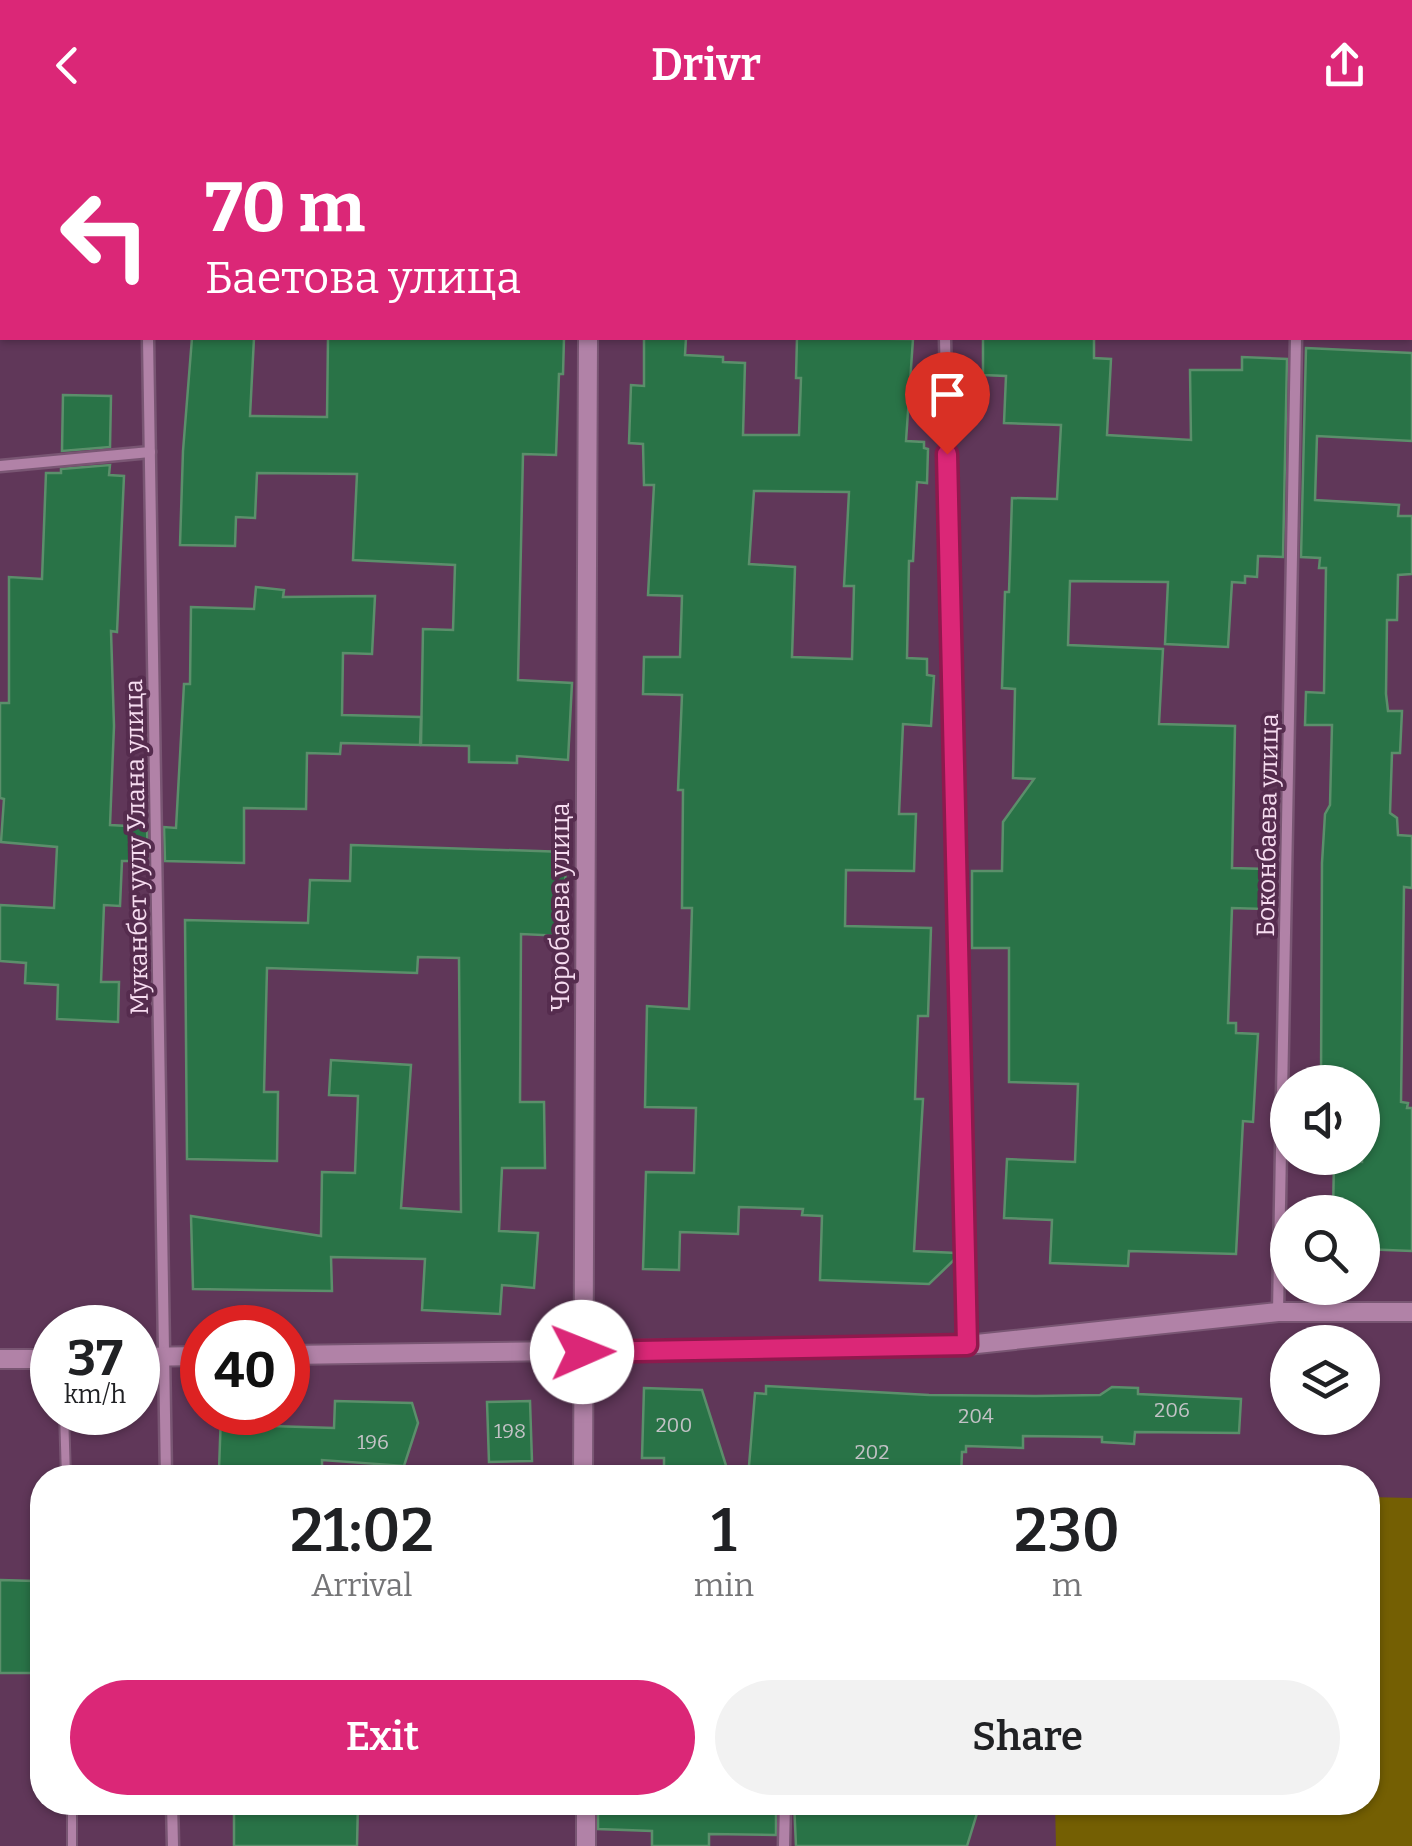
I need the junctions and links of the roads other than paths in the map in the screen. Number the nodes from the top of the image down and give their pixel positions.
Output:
1 (148, 340) edge
2 (588, 340) edge
3 (944, 340) edge
4 (1296, 340) edge
5 (150, 452) junction
6 (0, 466) edge
7 (1278, 1312) junction
8 (1412, 1312) edge
9 (967, 1345) junction
10 (582, 1352) junction
11 (310, 1355) edge
12 (160, 1356) edge
13 (164, 1356) junction
14 (180, 1356) edge
15 (0, 1359) edge
16 (30, 1359) edge
17 (65, 1435) edge
18 (66, 1465) edge
19 (166, 1465) edge
20 (583, 1465) edge
21 (72, 1815) edge
22 (172, 1815) edge
23 (586, 1815) edge
24 (785, 1815) edge
25 (72, 1846) edge
26 (173, 1846) edge
27 (586, 1846) edge
28 (784, 1846) edge

1 - 5 street, Муканбет уулу Улана улица
2 - 10 street, Чоробаева улица
3 - 9 street
4 - 7 street, Боконбаева улица
5 - 6 street
5 - 13 street, Муканбет уулу Улана улица
7 - 8 street
7 - 9 street
9 - 10 street
10 - 11 street
10 - 20 street, Чоробаева улица
12 - 13 street
13 - 14 street
13 - 19 street, Муканбет уулу Улана улица
15 - 16 street
17 - 18 lane
21 - 25 lane
22 - 26 street
23 - 27 street
24 - 28 street

